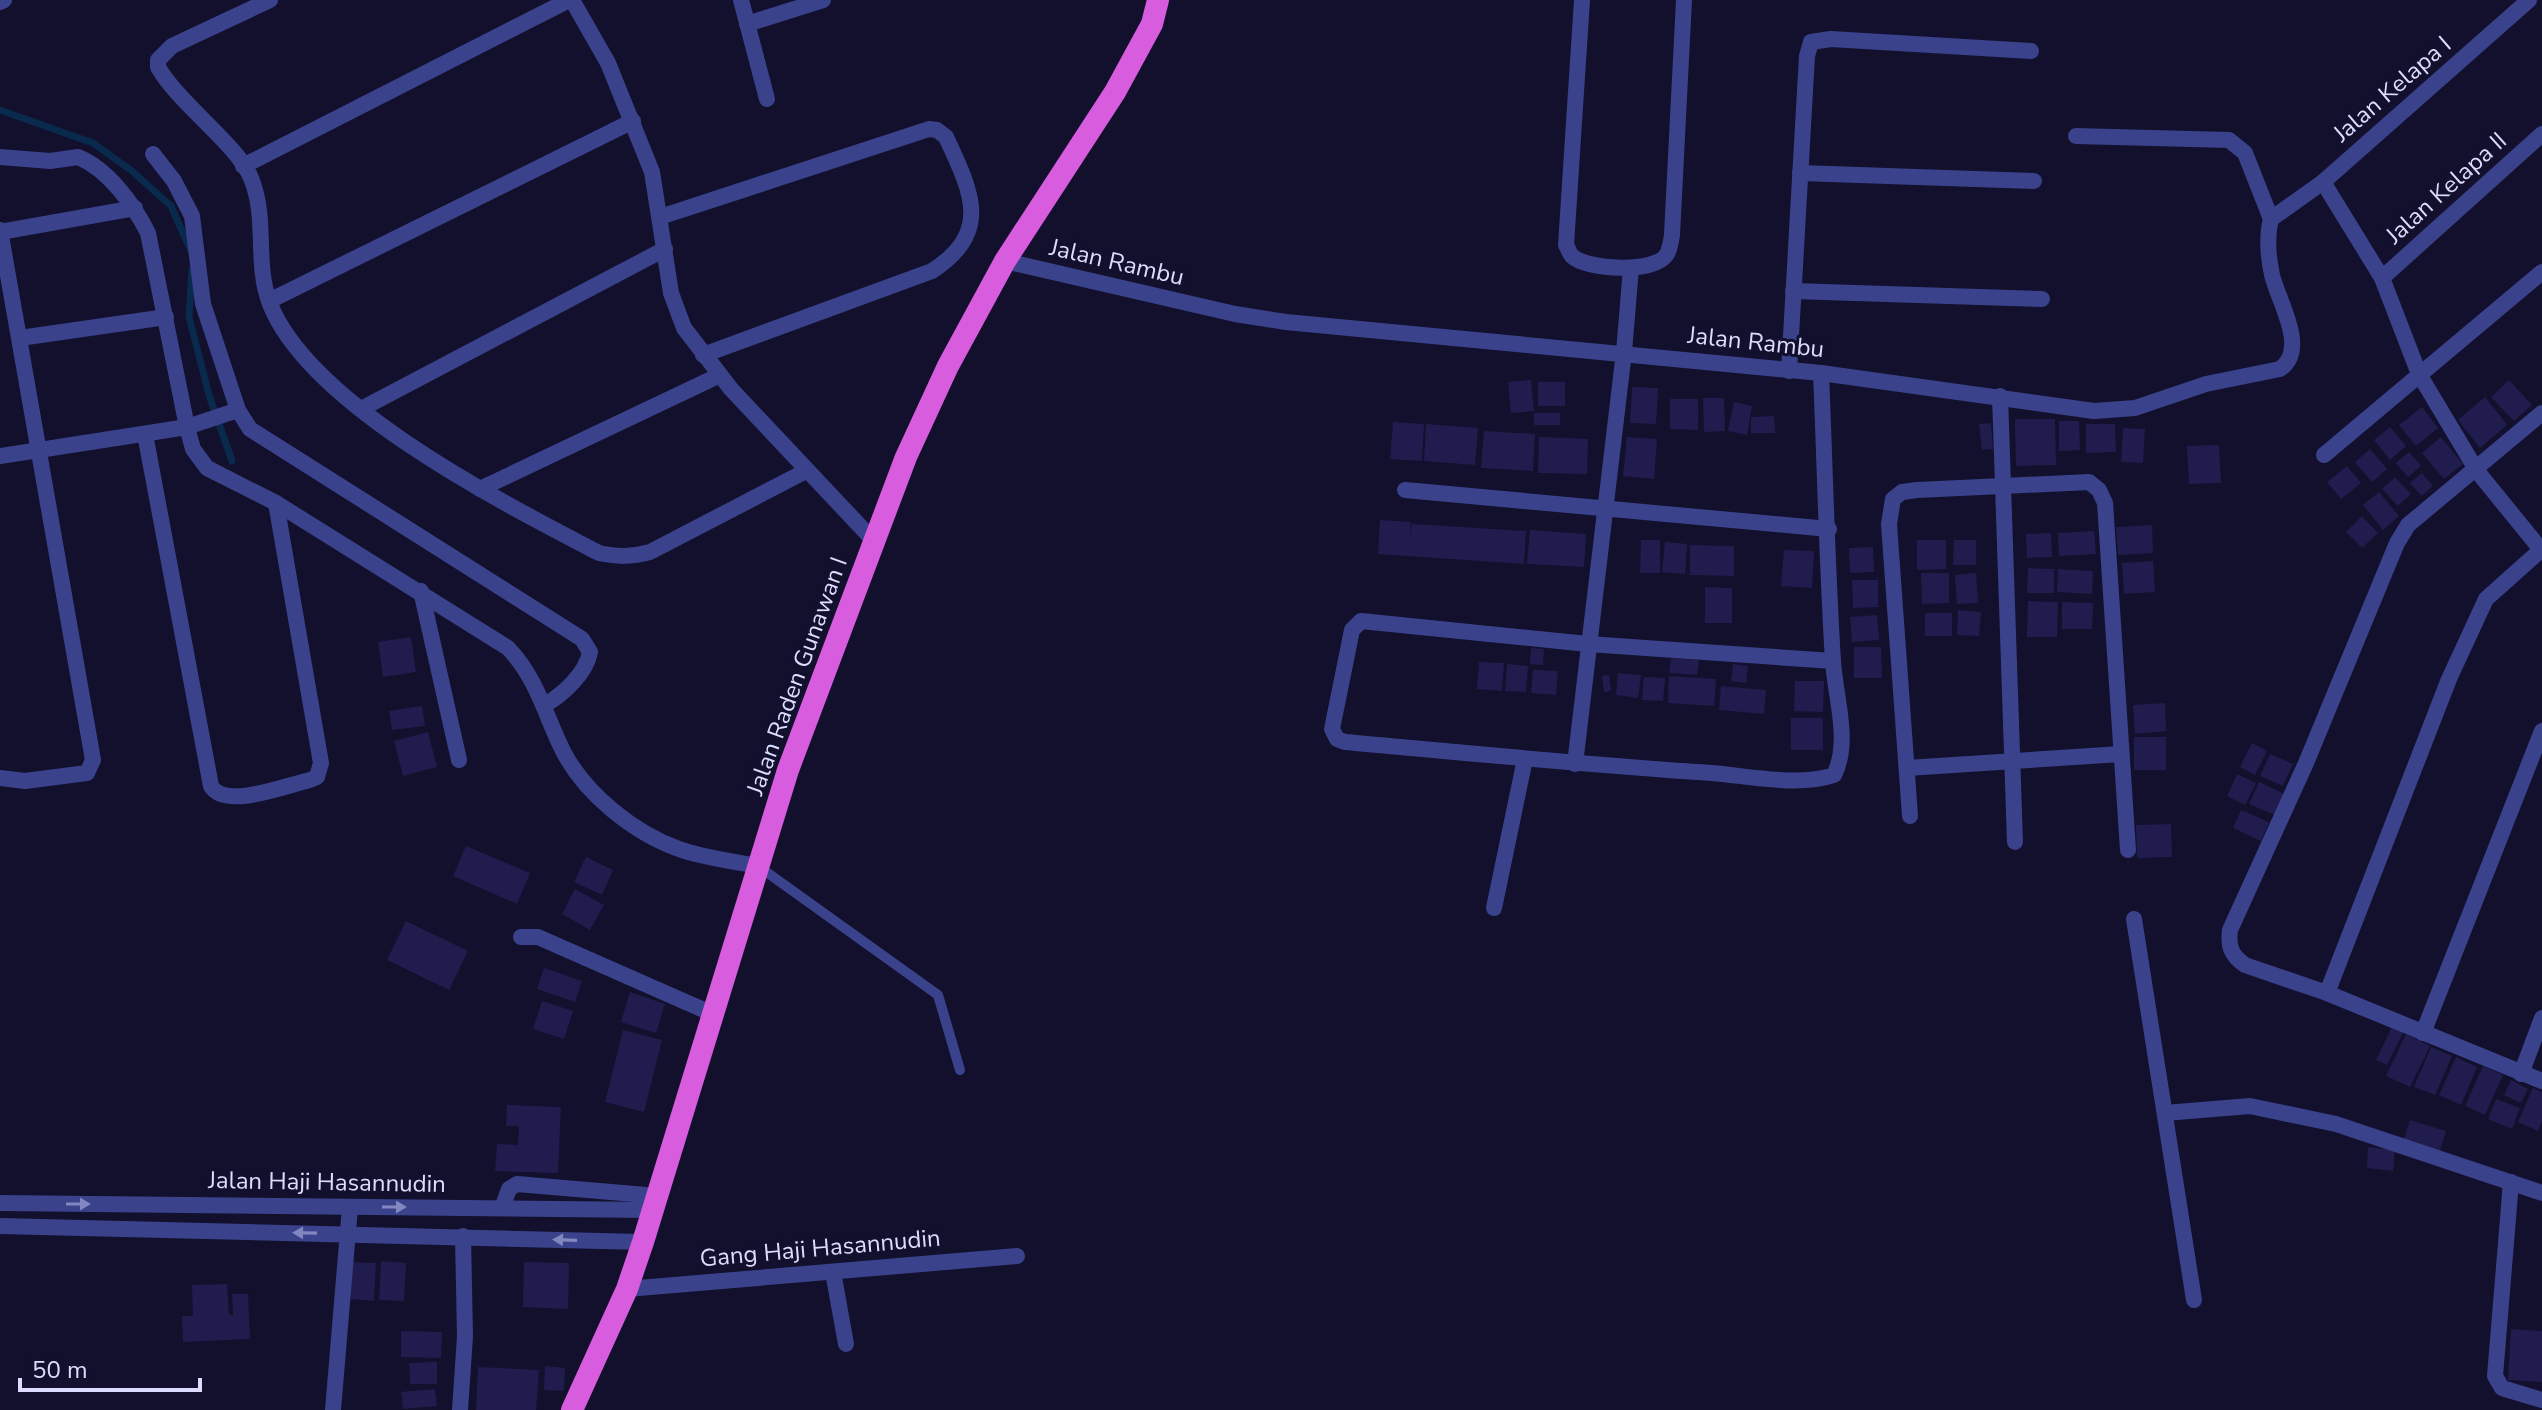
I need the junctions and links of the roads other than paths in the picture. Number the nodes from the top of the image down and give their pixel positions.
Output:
1 (270, 0) edge
2 (571, 0) edge
3 (741, 0) edge
4 (823, 0) edge
5 (1158, 0) edge
6 (1582, 0) edge
7 (1684, 0) edge
8 (2529, 0) edge
9 (747, 24) junction
10 (2031, 51) dead end
11 (767, 99) dead end
12 (633, 121) junction
13 (2542, 134) edge
14 (2076, 136) dead end
15 (153, 154) dead end
16 (0, 157) edge
17 (243, 166) junction
18 (1800, 173) junction
19 (2034, 181) dead end
20 (2323, 182) junction
21 (135, 208) junction
22 (660, 217) junction
23 (2271, 219) junction
24 (0, 231) edge
25 (665, 249) junction
26 (1005, 261) junction
27 (1631, 268) junction
28 (2542, 272) edge
29 (2382, 278) junction
30 (1793, 291) junction
31 (2042, 299) dead end
32 (269, 301) junction
33 (166, 317) junction
34 (20, 338) junction
35 (1624, 352) junction
36 (703, 355) junction
37 (1789, 371) junction
38 (1821, 373) junction
39 (2419, 374) junction
40 (720, 375) junction
41 (2000, 396) junction
42 (361, 409) junction
43 (232, 413) junction
44 (2542, 413) edge
45 (187, 427) junction
46 (145, 434) junction
47 (38, 450) junction
48 (2324, 455) dead end
49 (0, 456) edge
50 (806, 471) junction
51 (2477, 471) junction
52 (2003, 485) junction
53 (480, 489) junction
54 (1405, 490) dead end
55 (276, 503) junction
56 (1604, 510) junction
57 (1829, 529) junction
58 (874, 541) junction
59 (2542, 550) edge
60 (421, 591) junction
61 (1588, 644) junction
62 (1833, 661) junction
63 (545, 705) junction
64 (2542, 731) edge
65 (2121, 754) junction
66 (1525, 759) junction
67 (459, 760) dead end
68 (2012, 760) junction
69 (1575, 764) junction
70 (1907, 768) junction
71 (0, 778) edge
72 (1910, 816) dead end
73 (2015, 842) dead end
74 (2128, 850) dead end
75 (758, 866) junction
76 (1494, 908) dead end
77 (2134, 919) dead end
78 (521, 937) dead end
79 (2327, 993) junction
80 (713, 1014) junction
81 (2542, 1018) edge
82 (2423, 1033) junction
83 (960, 1070) dead end
84 (2521, 1074) junction
85 (2542, 1081) edge
86 (2165, 1113) junction
87 (2511, 1182) junction
88 (2542, 1193) edge
89 (0, 1203) edge
90 (656, 1203) junction
91 (194, 1205) junction
92 (350, 1207) junction
93 (483, 1208) junction
94 (502, 1208) junction
95 (0, 1226) edge
96 (192, 1230) junction
97 (346, 1233) junction
98 (471, 1237) junction
99 (643, 1242) junction
100 (1017, 1256) dead end
101 (833, 1272) junction
102 (627, 1289) junction
103 (2194, 1300) dead end
104 (846, 1344) dead end
105 (2542, 1400) edge
106 (333, 1410) edge
107 (460, 1410) edge
108 (572, 1410) edge

1 - 17 street
2 - 12 street
2 - 17 street
3 - 9 street
4 - 9 street
5 - 26 highway, Jalan Raden Gunawan I
6 - 27 street
7 - 27 street
8 - 20 street, Jalan Kelapa I
9 - 11 street
10 - 18 street
12 - 22 street
12 - 32 street
13 - 29 street, Jalan Kelapa II
14 - 23 street
15 - 43 street
16 - 21 street
17 - 32 street
18 - 19 street
18 - 30 street
20 - 23 street
20 - 29 street
21 - 24 street
21 - 33 street
22 - 25 street
22 - 36 street
23 - 41 street, Jalan Rambu
24 - 34 street
25 - 36 street
25 - 42 street
26 - 35 street, Jalan Rambu
26 - 58 highway, Jalan Raden Gunawan I
27 - 35 street
28 - 39 street
29 - 39 street
30 - 31 street
30 - 37 street
32 - 42 street
33 - 34 street
33 - 45 street
34 - 47 street
35 - 37 street, Jalan Rambu
35 - 56 street
36 - 40 street
37 - 38 street, Jalan Rambu
38 - 41 street, Jalan Rambu
38 - 57 street
39 - 48 street
39 - 51 street
40 - 50 street
40 - 53 street
41 - 52 street
42 - 53 street
43 - 45 street
43 - 63 street
44 - 51 street
45 - 46 street
45 - 55 street
46 - 47 street
46 - 55 street
47 - 49 street
47 - 71 street
50 - 53 street
50 - 58 street
51 - 59 street
51 - 79 street
52 - 65 street
52 - 68 street
52 - 70 street
54 - 56 street
55 - 60 street
56 - 57 street
56 - 61 street
57 - 62 street
58 - 75 highway, Jalan Raden Gunawan I
59 - 79 street
60 - 63 street
60 - 67 street
61 - 62 street
61 - 66 street
61 - 69 street
62 - 69 street
63 - 75 street
64 - 82 street
65 - 68 street
65 - 74 street
66 - 69 street
66 - 76 street
68 - 70 street
68 - 73 street
70 - 72 street
75 - 80 highway, Jalan Raden Gunawan I
75 - 83 lane
77 - 86 street
78 - 80 street
79 - 82 street
80 - 90 highway, Jalan Raden Gunawan I
81 - 84 street
82 - 84 street
84 - 85 street
86 - 87 street
86 - 103 street
87 - 88 street
87 - 105 street
89 -> 91 street, Jalan Haji Hasannudin
90 - 94 street, Jalan Haji Hasannudin
90 - 94 street
90 - 99 highway, Jalan Raden Gunawan I
91 - 92 street, Jalan Haji Hasannudin
91 - 96 street
92 -> 93 street, Jalan Haji Hasannudin
92 - 97 street
93 - 94 street, Jalan Haji Hasannudin
93 - 98 street
95 - 96 street
97 -> 96 street
97 - 98 street
97 - 106 street
99 -> 98 street
98 - 107 street
99 - 102 highway, Jalan Raden Gunawan I
100 - 101 street, Gang Haji Hasannudin
101 - 102 street, Gang Haji Hasannudin
101 - 104 street
102 - 108 highway, Jalan Raden Gunawan I

